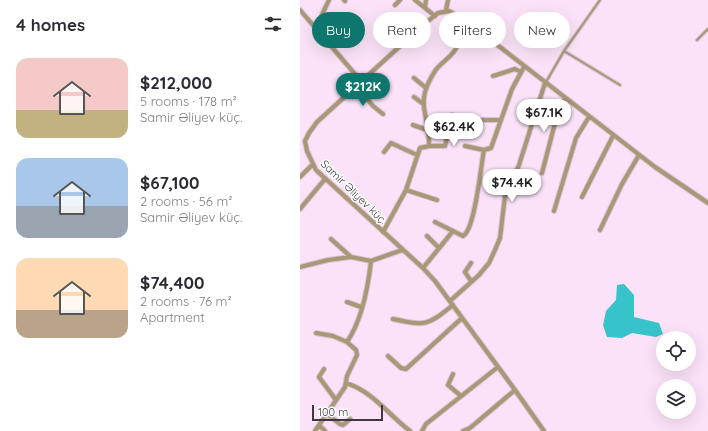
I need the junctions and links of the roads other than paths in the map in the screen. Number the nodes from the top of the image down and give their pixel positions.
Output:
1 (329, 0) edge
2 (400, 0) edge
3 (415, 0) edge
4 (426, 0) edge
5 (448, 0) edge
6 (600, 0) edge
7 (396, 5) dead end
8 (425, 7) junction
9 (300, 10) edge
10 (446, 10) junction
11 (323, 12) edge
12 (450, 12) edge
13 (435, 16) junction
14 (312, 23) edge
15 (708, 29) edge
16 (697, 40) dead end
17 (334, 48) edge
18 (456, 48) edge
19 (500, 48) edge
20 (564, 51) junction
21 (524, 67) junction
22 (521, 72) junction
23 (493, 76) dead end
24 (414, 78) dead end
25 (362, 81) junction
26 (545, 83) junction
27 (620, 85) dead end
28 (356, 86) junction
29 (426, 88) junction
30 (414, 97) dead end
31 (565, 98) junction
32 (422, 103) junction
33 (383, 114) dead end
34 (589, 117) junction
35 (482, 120) dead end
36 (500, 120) junction
37 (469, 122) dead end
38 (413, 125) dead end
39 (428, 130) junction
40 (613, 136) junction
41 (300, 137) edge
42 (305, 140) junction
43 (429, 146) junction
44 (465, 146) dead end
45 (484, 150) junction
46 (384, 152) dead end
47 (418, 155) junction
48 (639, 155) junction
49 (313, 164) junction
50 (542, 173) dead end
51 (300, 177) edge
52 (325, 179) junction
53 (406, 190) junction
54 (582, 196) dead end
55 (437, 200) dead end
56 (708, 203) edge
57 (300, 209) edge
58 (554, 211) dead end
59 (435, 222) dead end
60 (600, 230) dead end
61 (383, 232) junction
62 (453, 232) junction
63 (427, 236) dead end
64 (331, 239) dead end
65 (440, 248) junction
66 (402, 250) junction
67 (351, 257) junction
68 (371, 261) junction
69 (471, 263) dead end
70 (300, 267) edge
71 (423, 268) junction
72 (471, 281) junction
73 (347, 302) dead end
74 (451, 303) junction
75 (361, 307) junction
76 (462, 318) junction
77 (393, 319) dead end
78 (316, 333) dead end
79 (347, 342) junction
80 (388, 356) dead end
81 (498, 367) junction
82 (324, 369) dead end
83 (453, 374) dead end
84 (346, 383) junction
85 (516, 390) junction
86 (461, 396) junction
87 (336, 400) junction
88 (327, 414) junction
89 (350, 419) dead end
90 (319, 425) junction
91 (315, 431) edge
92 (326, 431) edge
93 (410, 431) edge
94 (422, 431) edge
95 (463, 431) edge
96 (544, 431) edge

1 - 11 street
2 - 7 street
3 - 8 street
4 - 8 street
5 - 10 street
6 - 20 lane
8 - 13 street
9 - 14 street
10 - 12 street
10 - 13 street
13 - 25 street
15 - 16 lane
17 - 25 street
18 - 29 street
19 - 21 street
20 - 26 lane
20 - 27 lane
21 - 22 street
21 - 26 street
22 - 23 street
22 - 36 street
24 - 29 street
25 - 28 street
26 - 31 street
26 - 72 street
28 - 33 street
28 - 42 street
29 - 32 street
30 - 32 street
31 - 34 street
31 - 50 street
32 - 39 street
34 - 40 street
34 - 58 street
35 - 36 street
36 - 45 street
37 - 43 street
38 - 39 street
39 - 43 street
40 - 48 street
40 - 54 street
41 - 42 street
42 - 49 street, Samir Əliyev küç.
43 - 47 street
44 - 45 street
45 - 62 street
46 - 47 street
47 - 53 street
48 - 56 street
48 - 60 street
49 - 51 street
49 - 52 street, Samir Əliyev küç.
52 - 57 street
52 - 61 street, Samir Əliyev küç.
53 - 55 street
53 - 61 street
59 - 62 street
61 - 66 street, Samir Əliyev küç.
62 - 65 street
63 - 65 street
64 - 67 street
65 - 71 street
66 - 68 street
66 - 71 street, Samir Əliyev küç.
67 - 68 street
67 - 70 street
68 - 75 street
69 - 72 street
71 - 74 street, Samir Əliyev küç.
72 - 74 street
73 - 75 street
74 - 76 street, Samir Əliyev küç.
74 - 77 street
75 - 79 street
76 - 80 street
76 - 81 street, Samir Əliyev küç.
78 - 79 street
79 - 84 street
81 - 85 street, Samir Əliyev küç.
81 - 86 street
82 - 87 street
83 - 86 street
84 - 87 street
84 - 93 street
85 - 95 street
85 - 96 street, Samir Əliyev küç.
86 - 94 street
87 - 88 street
88 - 89 street
88 - 90 street
90 - 91 street
90 - 92 street

